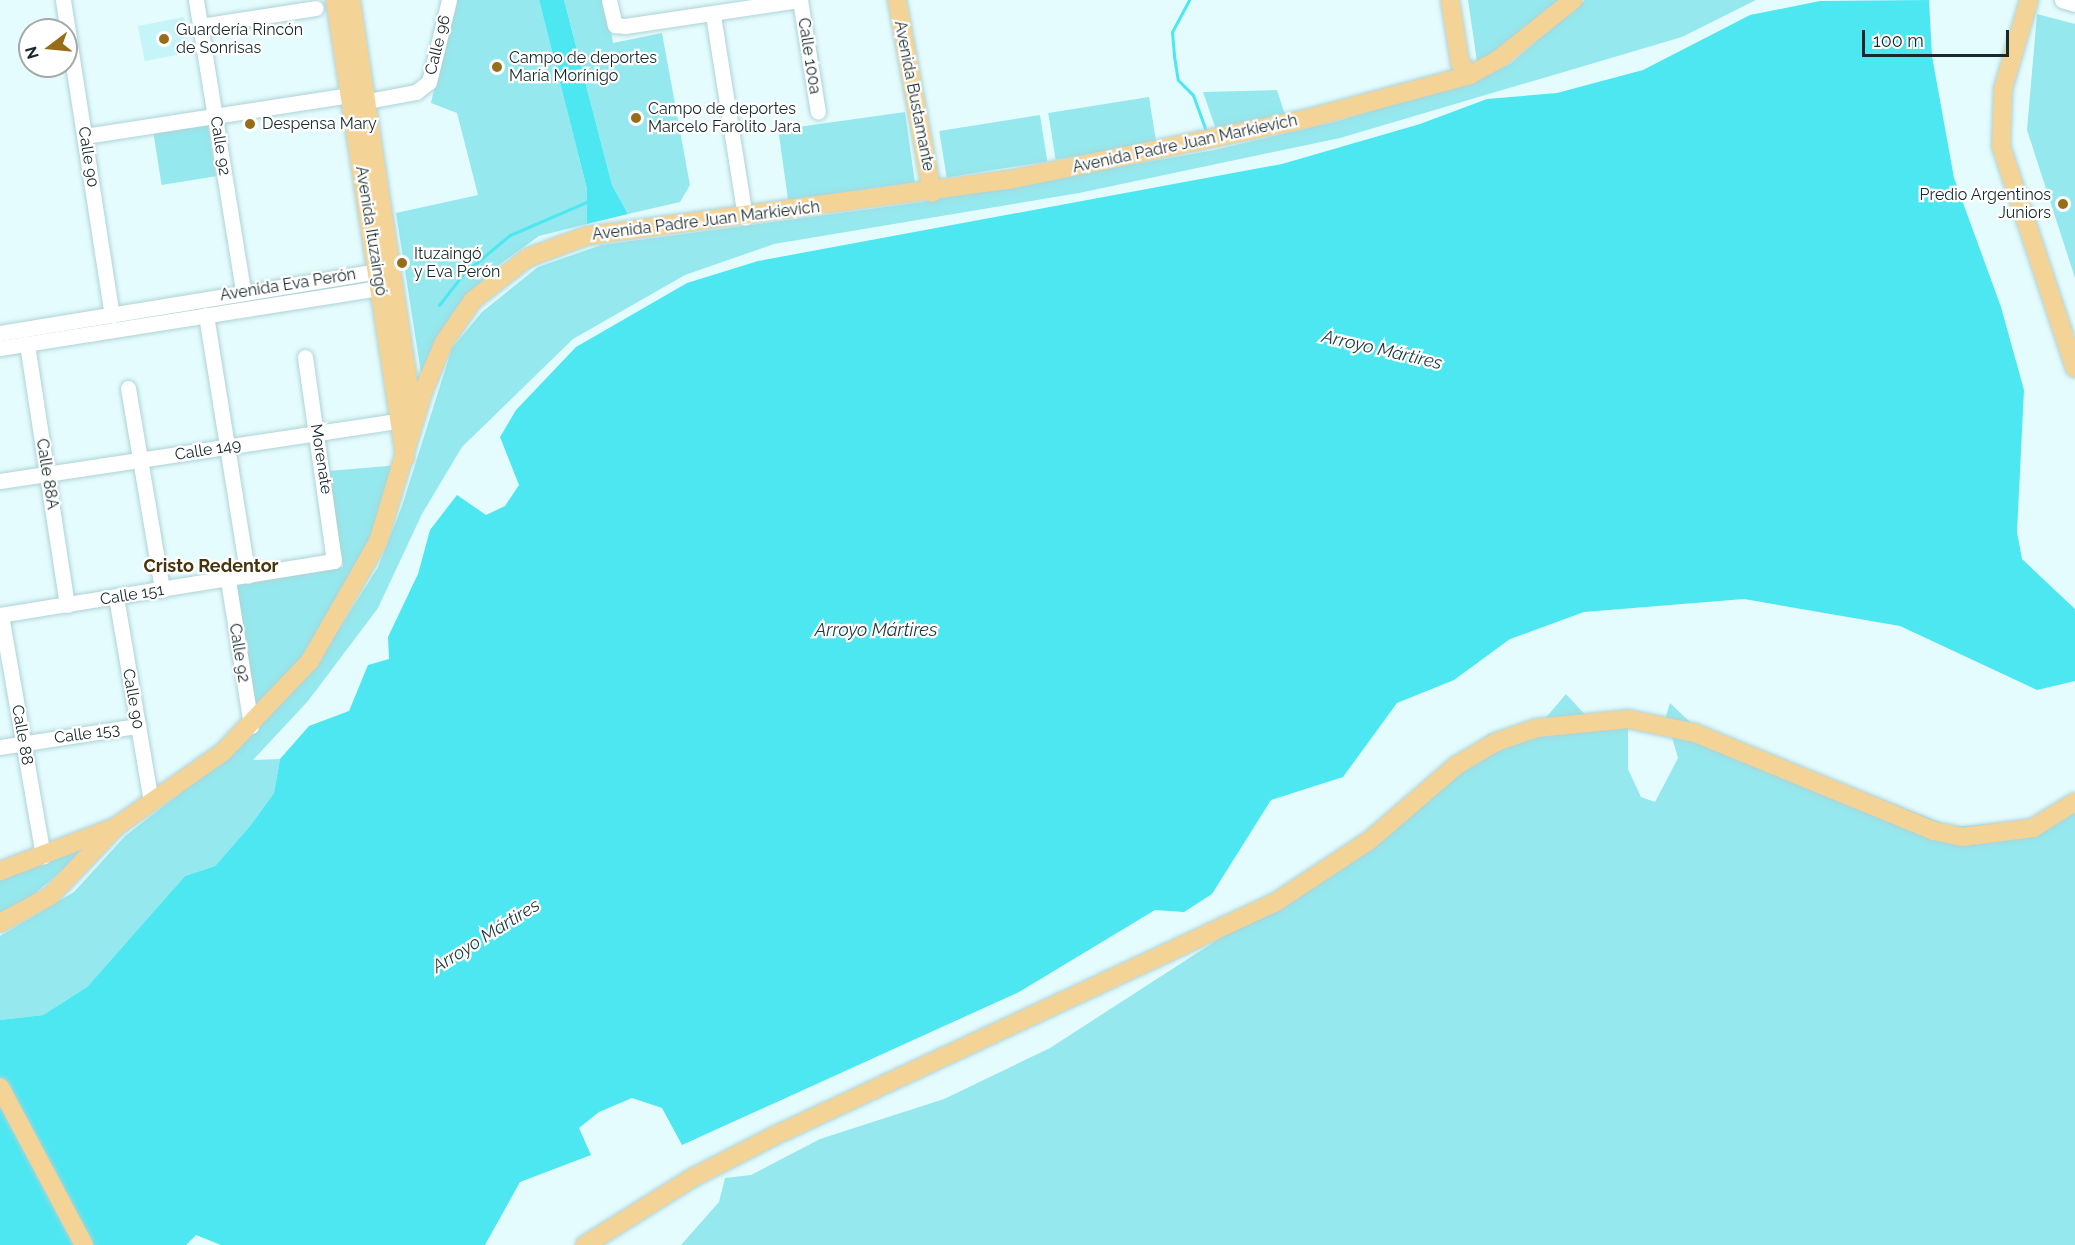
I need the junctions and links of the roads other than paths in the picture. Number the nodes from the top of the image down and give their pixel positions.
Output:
1 (63, 0) edge
2 (196, 0) edge
3 (336, 0) edge
4 (352, 0) edge
5 (449, 0) edge
6 (609, 0) edge
7 (800, 0) edge
8 (897, 0) edge
9 (1450, 0) edge
10 (1462, 0) edge
11 (1573, 0) edge
12 (2029, 0) edge
13 (2062, 0) edge
14 (2075, 4) edge
15 (316, 8) dead end
16 (713, 15) junction
17 (200, 26) junction
18 (1470, 75) junction
19 (350, 95) junction
20 (368, 101) junction
21 (818, 112) dead end
22 (215, 115) junction
23 (85, 136) junction
24 (932, 192) junction
25 (745, 217) junction
26 (383, 279) junction
27 (243, 291) junction
28 (112, 315) junction
29 (206, 315) junction
30 (0, 333) edge
31 (27, 344) junction
32 (0, 348) edge
33 (305, 357) dead end
34 (2075, 368) edge
35 (128, 388) dead end
36 (406, 415) junction
37 (415, 430) junction
38 (317, 434) junction
39 (228, 447) junction
40 (140, 460) junction
41 (405, 462) junction
42 (47, 474) junction
43 (0, 481) edge
44 (334, 561) joint
45 (248, 576) junction
46 (228, 580) junction
47 (162, 590) junction
48 (116, 597) junction
49 (67, 605) junction
50 (0, 615) edge
51 (138, 726) junction
52 (251, 726) junction
53 (23, 743) junction
54 (0, 747) edge
55 (151, 801) junction
56 (2075, 802) edge
57 (117, 826) junction
58 (43, 856) junction
59 (0, 871) edge
60 (0, 923) edge
61 (0, 1087) edge
62 (84, 1245) edge
63 (585, 1245) edge

1 - 23 street, Calle 90
2 - 17 street, Calle 92
3 - 19 main road, Avenida Ituzaingó
4 - 20 main road, Avenida Ituzaingó
5 - 20 street, Calle 96
6 - 16 street
7 - 16 street
7 - 21 street, Calle 100a
8 - 24 main road, Avenida Bustamante
9 - 18 main road
10 - 18 main road
11 - 18 main road, Avenida Padre Juan Markievich
12 - 34 main road
13 - 14 street
15 - 17 street
16 - 25 street
17 - 22 street, Calle 92
18 - 24 main road, Avenida Padre Juan Markievich
19 - 20 street
19 - 22 street
19 - 26 main road, Avenida Ituzaingó
20 - 26 main road, Avenida Ituzaingó
22 - 23 street
22 - 27 street, Calle 92
23 - 28 street, Calle 90
24 - 25 main road, Avenida Padre Juan Markievich
25 - 37 main road, Avenida Padre Juan Markievich
26 - 27 street, Avenida Eva Perón
26 - 29 street, Avenida Eva Perón
26 - 36 main road, Avenida Ituzaingó
27 - 28 street, Avenida Eva Perón
28 - 30 street, Avenida Eva Perón
29 - 31 street, Avenida Eva Perón
29 - 39 street
31 - 32 street, Avenida Eva Perón
31 - 42 street, Calle 88A
33 - 38 street, Morenate
35 - 40 street
36 - 37 main road, Avenida Ituzaingó
36 - 38 street, Calle 149
36 - 41 main road, Avenida Ituzaingó
37 - 41 main road, Avenida Padre Juan Markievich
38 - 39 street, Calle 149
38 - 44 street, Morenate
39 - 40 street, Calle 149
39 - 45 street
40 - 42 street, Calle 149
40 - 47 street
41 - 52 main road, Avenida Padre Juan Markievich
42 - 43 street, Calle 149
42 - 49 street, Calle 88A
44 - 45 street, Calle 151
45 - 46 street, Calle 151
46 - 47 street, Calle 151
46 - 52 street, Calle 92
47 - 48 street, Calle 151
48 - 49 street, Calle 151
48 - 51 street, Calle 90
49 - 50 street, Calle 151
50 - 53 street, Calle 88
51 - 53 street, Calle 153
51 - 55 street, Calle 90
52 - 55 main road, Avenida Padre Juan Markievich
53 - 54 street, Calle 153
53 - 58 street, Calle 88
55 - 57 main road, Avenida Padre Juan Markievich
56 - 63 main road
57 - 58 main road, Avenida Padre Juan Markievich
57 - 60 main road, Avenida Padre Juan Markievich
58 - 59 main road, Avenida Padre Juan Markievich
61 - 62 main road

